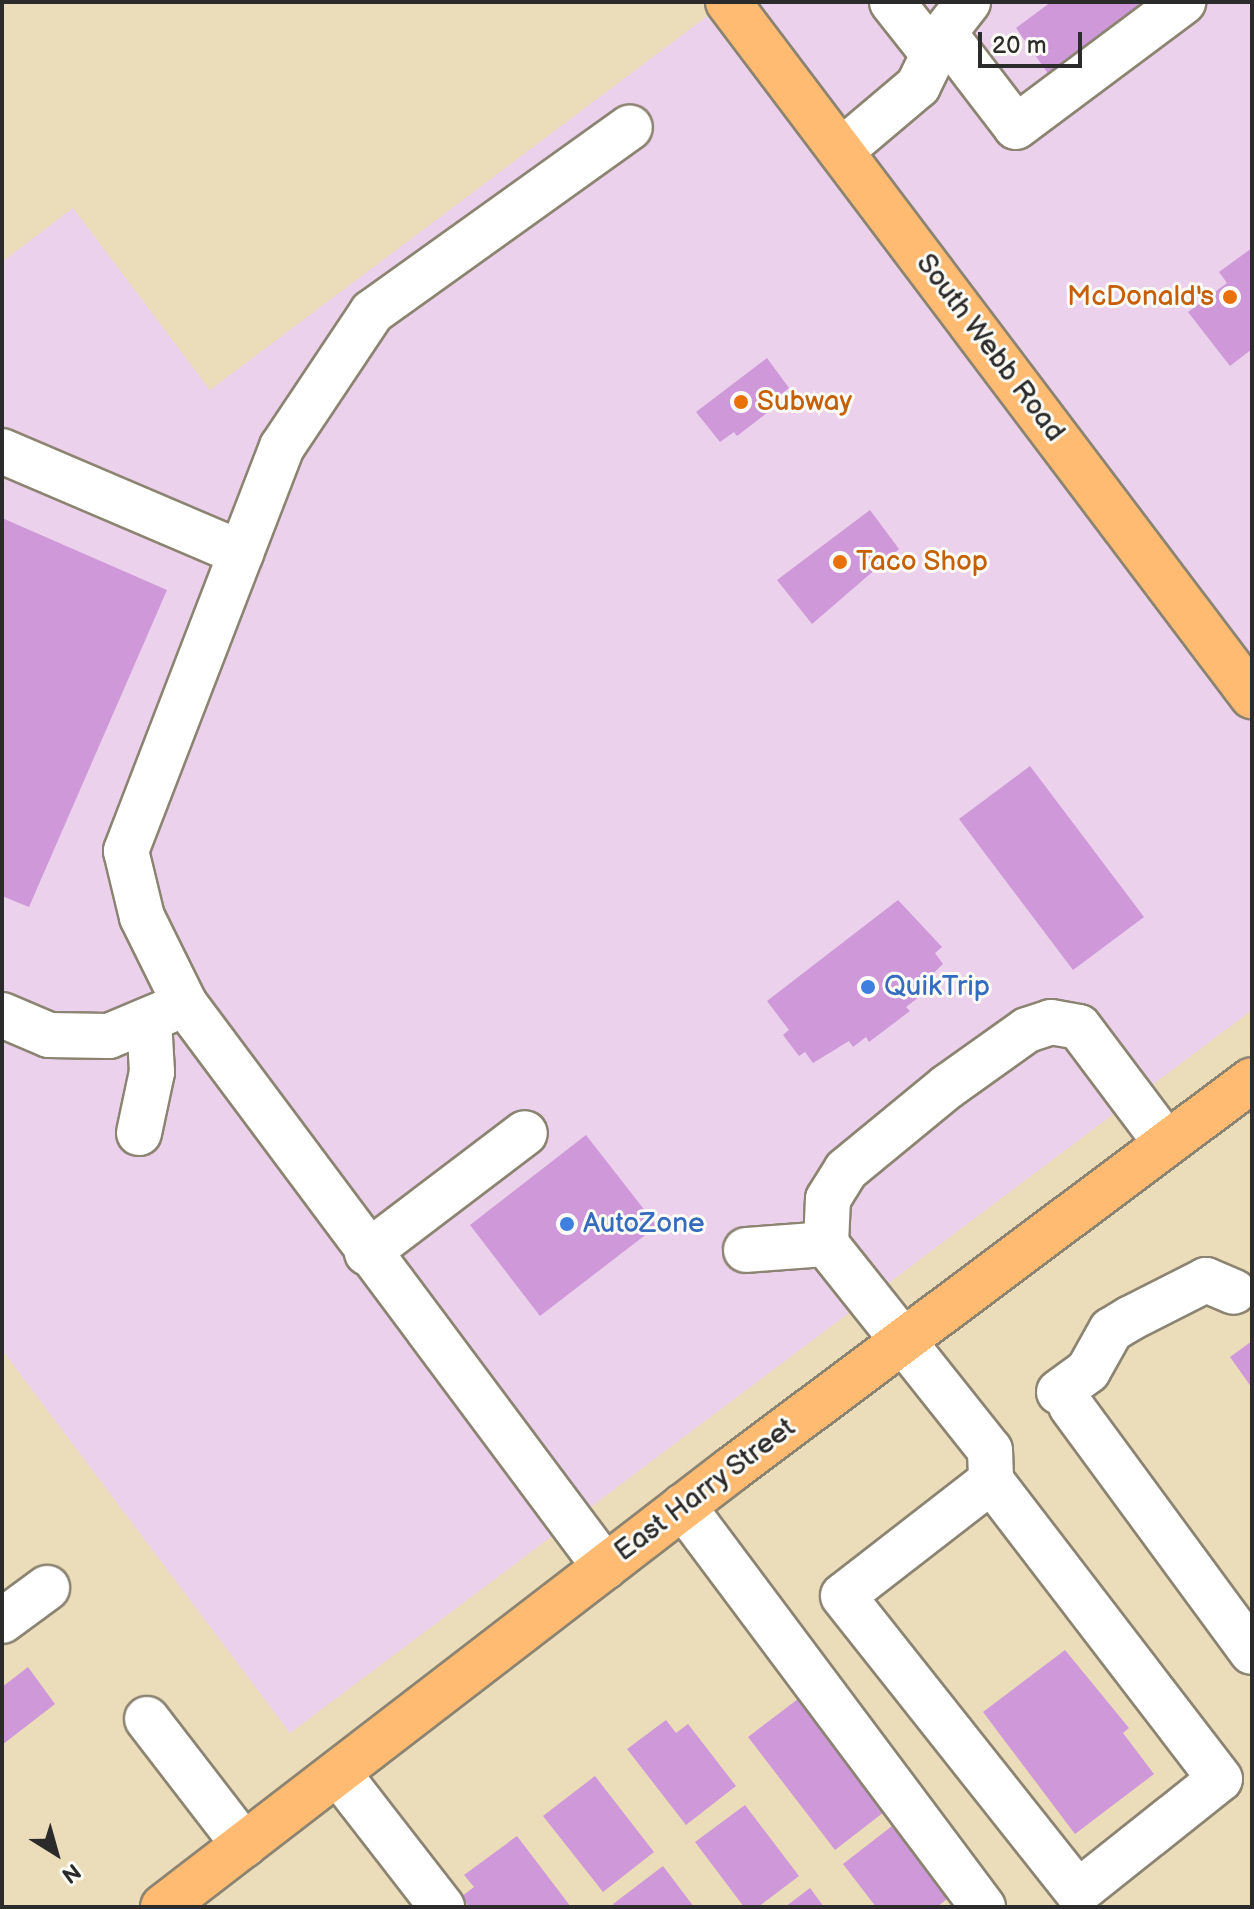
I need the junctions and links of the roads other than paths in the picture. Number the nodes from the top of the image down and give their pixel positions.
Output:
1 (728, 2) edge
2 (892, 2) edge
3 (1183, 2) edge
4 (948, 30) edge
5 (630, 127) dead end
6 (841, 151) junction
7 (2, 451) edge
8 (241, 553) junction
9 (1252, 696) edge
10 (167, 1012) junction
11 (2, 1015) edge
12 (1252, 1080) edge
13 (139, 1133) dead end
14 (525, 1133) dead end
15 (1166, 1143) junction
16 (826, 1244) junction
17 (746, 1250) dead end
18 (367, 1253) junction
19 (1234, 1292) dead end
20 (901, 1342) junction
21 (991, 1481) junction
22 (683, 1506) junction
23 (605, 1567) junction
24 (47, 1588) dead end
25 (2, 1621) edge
26 (1252, 1652) edge
27 (147, 1719) dead end
28 (338, 1773) junction
29 (244, 1845) junction
30 (163, 1907) edge
31 (442, 1907) edge
32 (983, 1907) edge

1 - 6 main road, South Webb Road
2 - 4 lane
3 - 4 lane
4 - 6 lane
5 - 8 lane
6 - 9 main road, South Webb Road
7 - 8 lane
8 - 10 lane
10 - 11 lane
10 - 13 lane
10 - 18 lane
12 - 15 main road, East Harry Street
14 - 18 lane
15 - 16 lane
15 - 20 main road, East Harry Street
16 - 17 lane
16 - 20 lane
18 - 23 lane
19 - 26 lane
20 - 21 lane
20 - 22 main road, East Harry Street
21 - 21 lane
22 - 23 main road, East Harry Street
22 - 32 lane
23 - 28 main road, East Harry Street
24 - 25 lane
27 - 29 lane
28 - 29 main road, East Harry Street
28 - 31 lane
29 - 30 main road, East Harry Street

